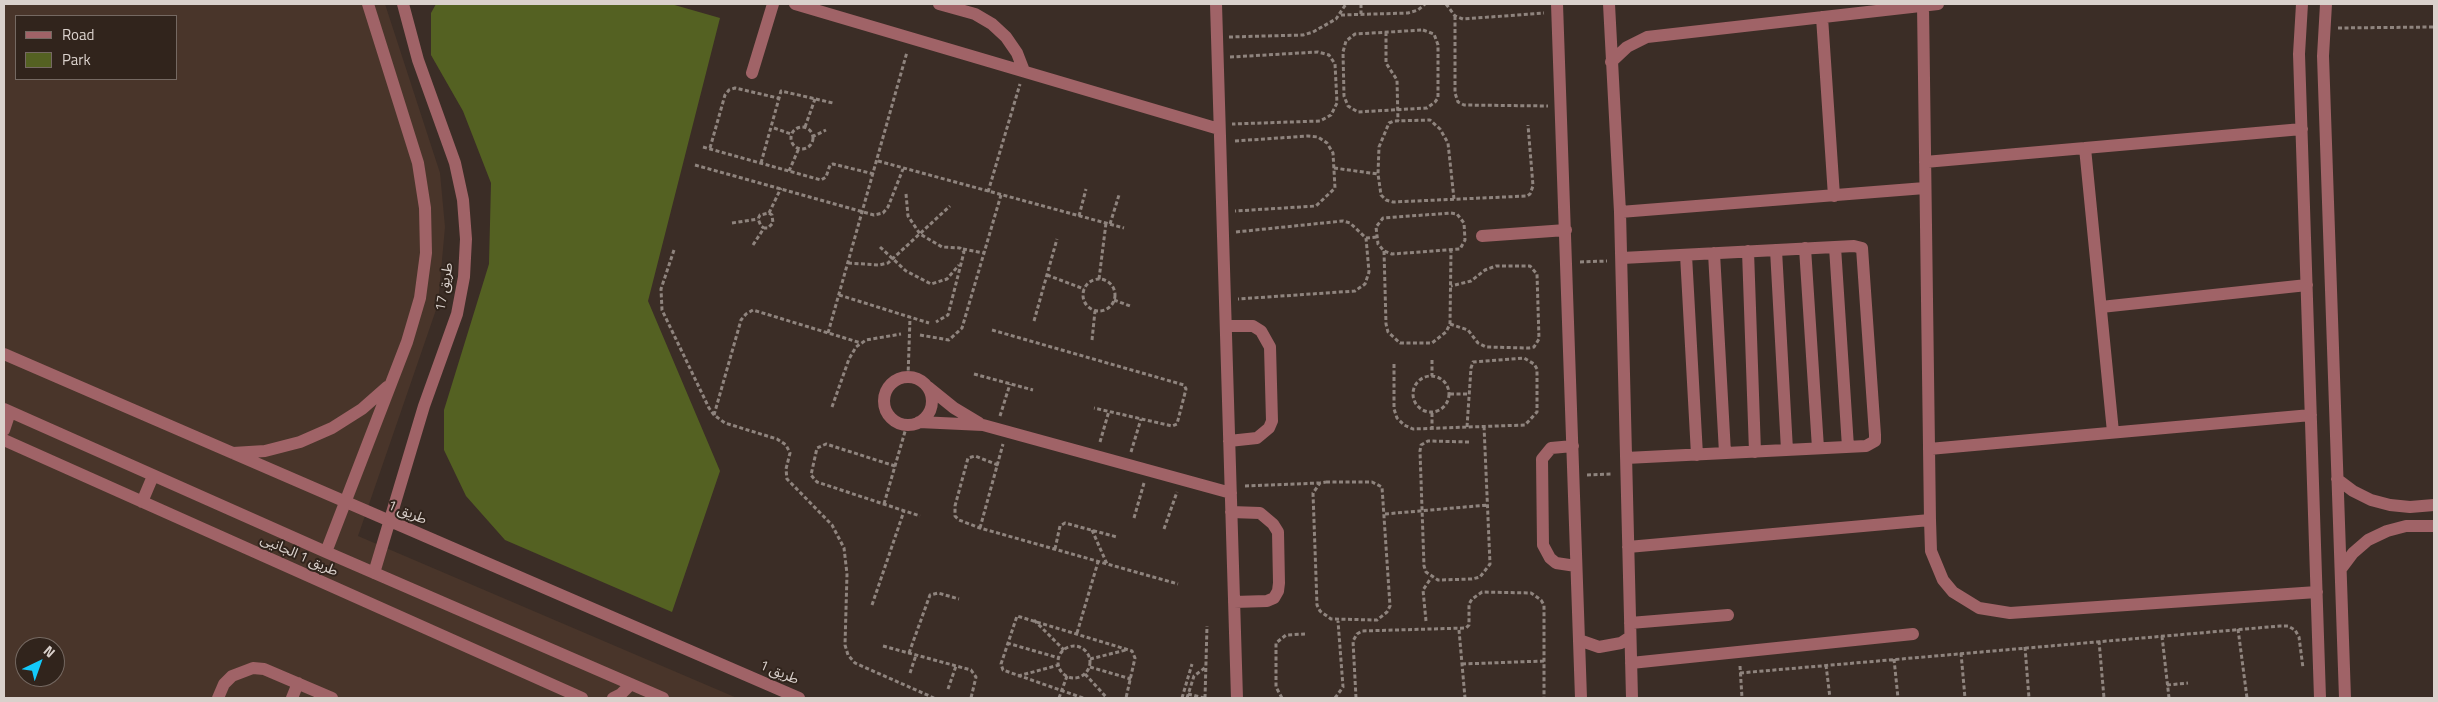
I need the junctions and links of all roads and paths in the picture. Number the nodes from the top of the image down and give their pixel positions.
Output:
1 (368, 4) edge
2 (403, 4) edge
3 (773, 4) edge
4 (800, 4) edge
5 (939, 4) edge
6 (1216, 4) edge
7 (1346, 4) edge
8 (1361, 4) edge
9 (1425, 4) edge
10 (1446, 4) edge
11 (1609, 4) edge
12 (1938, 4) edge
13 (2302, 4) edge
14 (2326, 4) edge
15 (1922, 5) junction
16 (1557, 8) edge
17 (1361, 14) junction
18 (1341, 15) junction
19 (1455, 16) junction
20 (1822, 17) junction
21 (2434, 27) edge
22 (2323, 28) junction
23 (1386, 32) junction
24 (1217, 37) junction
25 (911, 38) junction
26 (1217, 58) junction
27 (1611, 62) junction
28 (1024, 72) junction
29 (752, 73) dead end
30 (778, 98) junction
31 (815, 99) junction
32 (833, 103) dead end
33 (1560, 106) junction
34 (1398, 110) junction
35 (1398, 121) junction
36 (1528, 125) dead end
37 (805, 127) junction
38 (774, 128) dead end
39 (2302, 129) junction
40 (826, 130) dead end
41 (1219, 132) junction
42 (791, 134) junction
43 (812, 137) junction
44 (703, 147) dead end
45 (710, 148) junction
46 (799, 148) junction
47 (2085, 148) junction
48 (878, 162) junction
49 (1925, 162) junction
50 (761, 163) junction
51 (696, 165) dead end
52 (1334, 168) junction
53 (902, 169) junction
54 (789, 171) junction
55 (874, 174) junction
56 (1378, 174) junction
57 (781, 188) junction
58 (1925, 188) junction
59 (1086, 189) dead end
60 (988, 192) junction
61 (906, 194) dead end
62 (1001, 195) junction
63 (1119, 195) dead end
64 (1834, 196) junction
65 (1454, 199) junction
66 (950, 206) dead end
67 (864, 211) junction
68 (1222, 212) junction
69 (1620, 212) junction
70 (769, 213) junction
71 (1078, 216) junction
72 (758, 219) junction
73 (732, 223) dead end
74 (1108, 224) junction
75 (764, 228) junction
76 (1124, 228) dead end
77 (1566, 230) junction
78 (1223, 233) junction
79 (920, 234) junction
80 (1482, 236) dead end
81 (1377, 237) junction
82 (1366, 238) junction
83 (1057, 239) dead end
84 (753, 245) dead end
85 (880, 247) dead end
86 (1835, 247) junction
87 (1806, 248) junction
88 (962, 249) junction
89 (674, 250) dead end
90 (1776, 250) junction
91 (1384, 251) junction
92 (1451, 251) junction
93 (1748, 251) junction
94 (1714, 253) junction
95 (984, 254) junction
96 (1686, 255) junction
97 (893, 259) junction
98 (1621, 260) junction
99 (1567, 262) junction
100 (848, 263) junction
101 (960, 264) junction
102 (1047, 275) junction
103 (1099, 279) junction
104 (2307, 285) junction
105 (1451, 286) junction
106 (1084, 288) junction
107 (839, 295) junction
108 (1114, 300) junction
109 (1225, 300) junction
110 (1130, 306) dead end
111 (2101, 307) junction
112 (1095, 310) junction
113 (910, 318) junction
114 (1034, 321) dead end
115 (936, 322) dead end
116 (929, 323) dead end
117 (1450, 324) junction
118 (1226, 326) junction
119 (992, 330) dead end
120 (828, 333) junction
121 (901, 334) dead end
122 (920, 335) dead end
123 (1092, 340) dead end
124 (861, 343) junction
125 (4, 354) edge
126 (1432, 360) dead end
127 (1394, 364) dead end
128 (974, 374) dead end
129 (1432, 376) junction
130 (908, 377) junction
131 (1010, 383) junction
132 (389, 385) junction
133 (927, 387) junction
134 (1033, 390) dead end
135 (1450, 394) junction
136 (1469, 394) junction
137 (832, 408) dead end
138 (1094, 408) dead end
139 (7, 411) edge
140 (1109, 411) junction
141 (1432, 413) junction
142 (714, 415) junction
143 (2312, 415) junction
144 (1142, 419) junction
145 (913, 424) junction
146 (983, 425) junction
147 (1484, 426) junction
148 (1467, 427) junction
149 (1432, 428) junction
150 (4, 430) edge
151 (1002, 430) junction
152 (2113, 432) junction
153 (4, 440) edge
154 (1229, 441) junction
155 (1469, 442) dead end
156 (1573, 446) junction
157 (1848, 447) junction
158 (1818, 448) junction
159 (1929, 449) junction
160 (1787, 450) junction
161 (1755, 452) junction
162 (230, 453) junction
163 (1725, 453) junction
164 (1697, 455) junction
165 (1096, 456) junction
166 (1626, 458) junction
167 (998, 464) junction
168 (1127, 465) junction
169 (895, 466) junction
170 (1148, 471) junction
171 (1626, 474) junction
172 (153, 476) junction
173 (1574, 476) junction
174 (2337, 479) junction
175 (1182, 480) junction
176 (1320, 483) junction
177 (1231, 490) junction
178 (142, 502) junction
179 (345, 502) junction
180 (884, 504) junction
181 (1488, 505) junction
182 (2434, 505) edge
183 (904, 511) junction
184 (1422, 511) junction
185 (1231, 512) junction
186 (1385, 514) junction
187 (920, 516) dead end
188 (1134, 518) dead end
189 (1930, 520) junction
190 (389, 522) junction
191 (2434, 526) edge
192 (980, 528) junction
193 (1164, 529) dead end
194 (1092, 530) junction
195 (1118, 537) dead end
196 (1628, 547) junction
197 (1055, 549) junction
198 (326, 552) junction
199 (1098, 562) junction
200 (1107, 564) junction
201 (1576, 566) junction
202 (2341, 569) junction
203 (374, 573) junction
204 (1431, 578) junction
205 (1178, 584) dead end
206 (2317, 592) junction
207 (958, 599) dead end
208 (1234, 602) junction
209 (872, 605) dead end
210 (1728, 615) dead end
211 (1033, 619) junction
212 (1338, 620) junction
213 (1426, 621) dead end
214 (1630, 623) junction
215 (1207, 626) dead end
216 (2238, 629) junction
217 (1459, 630) junction
218 (1077, 633) junction
219 (1305, 634) dead end
220 (1913, 634) dead end
221 (2162, 636) junction
222 (1630, 638) junction
223 (1579, 640) junction
224 (2099, 641) junction
225 (1007, 643) junction
226 (883, 646) dead end
227 (2025, 648) junction
228 (1064, 650) junction
229 (1127, 650) junction
230 (909, 653) junction
231 (1738, 653) junction
232 (1961, 653) junction
233 (916, 655) junction
234 (1059, 658) junction
235 (1090, 659) junction
236 (1894, 659) junction
237 (1544, 661) junction
238 (1631, 663) junction
239 (1192, 664) dead end
240 (1462, 664) junction
241 (1059, 665) junction
242 (1826, 665) junction
243 (956, 666) junction
244 (1090, 667) junction
245 (1206, 667) junction
246 (2303, 672) dead end
247 (910, 673) dead end
248 (1740, 673) junction
249 (1085, 674) junction
250 (1018, 676) junction
251 (1067, 676) junction
252 (1131, 679) junction
253 (298, 683) junction
254 (2188, 683) dead end
255 (631, 684) junction
256 (2167, 685) junction
257 (948, 689) dead end
258 (1062, 691) junction
259 (1187, 696) edge
260 (218, 698) edge
261 (292, 698) edge
262 (332, 698) edge
263 (582, 698) edge
264 (613, 698) edge
265 (663, 698) edge
266 (799, 698) edge
267 (934, 698) edge
268 (971, 698) edge
269 (1060, 698) edge
270 (1083, 698) edge
271 (1107, 698) edge
272 (1126, 698) edge
273 (1182, 698) edge
274 (1205, 698) edge
275 (1238, 698) edge
276 (1282, 698) edge
277 (1335, 698) edge
278 (1356, 698) edge
279 (1466, 698) edge
280 (1544, 698) edge
281 (1581, 698) edge
282 (1632, 698) edge
283 (1742, 698) edge
284 (1830, 698) edge
285 (1898, 698) edge
286 (1965, 698) edge
287 (2029, 698) edge
288 (2104, 698) edge
289 (2168, 698) edge
290 (2247, 698) edge
291 (2320, 698) edge
292 (2345, 698) edge

1 - 132 street, طريق 17
2 - 190 street, طريق 17
3 - 29 street
4 - 25 street
5 - 28 street
6 - 24 street
7 - 18 path
8 - 17 path
9 - 17 path
10 - 19 path
11 - 27 street
12 - 15 street
13 - 39 street
14 - 22 street
15 - 20 street
15 - 49 street
16 - 19 path
16 - 33 street
17 - 18 path
18 - 24 path
19 - 33 path
20 - 27 street
20 - 64 street
21 - 22 path
22 - 174 street
23 - 34 path
23 - 34 path
23 - 34 path
24 - 26 street
25 - 28 street
25 - 48 path
26 - 41 street
26 - 41 path
27 - 69 street
28 - 41 street
28 - 60 path
30 - 31 path
30 - 45 path
30 - 50 path
31 - 32 path
31 - 37 path
33 - 77 street
34 - 35 path
35 - 56 path
35 - 65 path
36 - 65 path
37 - 42 path
37 - 43 path
38 - 42 path
39 - 47 street
39 - 104 street
40 - 43 path
41 - 52 path
41 - 68 street
42 - 46 path
43 - 46 path
44 - 45 path
45 - 50 path
46 - 54 path
47 - 49 street
47 - 111 street
48 - 53 path
48 - 55 path
49 - 58 street
50 - 54 path
51 - 57 path
52 - 56 path
52 - 68 path
53 - 60 path
53 - 67 path
54 - 55 path
55 - 67 path
56 - 65 path
57 - 67 path
57 - 70 path
58 - 64 street
58 - 159 street
59 - 71 path
60 - 62 path
61 - 79 path
62 - 71 path
62 - 95 path
63 - 74 path
64 - 69 street
66 - 79 path
67 - 100 path
68 - 78 street
69 - 98 street
70 - 72 path
70 - 75 path
71 - 74 path
72 - 73 path
72 - 75 path
74 - 76 path
74 - 103 path
75 - 84 path
77 - 80 street
77 - 99 street
78 - 82 path
78 - 109 street
79 - 88 path
79 - 97 path
81 - 82 path
81 - 91 path
81 - 92 path
82 - 109 path
83 - 102 path
85 - 97 path
86 - 87 street
86 - 157 street
86 - 157 street
87 - 90 street
87 - 158 street
88 - 95 path
88 - 101 path
89 - 142 path
90 - 93 street
90 - 160 street
91 - 92 path
91 - 117 path
92 - 105 path
93 - 94 street
93 - 161 street
94 - 96 street
94 - 163 street
95 - 122 path
96 - 98 street
96 - 164 street
97 - 100 path
97 - 101 path
98 - 99 path
98 - 166 street
99 - 156 street
100 - 107 path
101 - 115 path
102 - 106 path
102 - 114 path
103 - 106 path
103 - 108 path
104 - 111 street
104 - 143 street
105 - 117 path
105 - 117 path
106 - 112 path
107 - 113 path
107 - 120 path
108 - 110 path
108 - 112 path
109 - 118 street
111 - 152 street
112 - 123 path
113 - 116 path
113 - 130 path
118 - 154 street
118 - 154 street
119 - 144 path
120 - 124 path
120 - 142 path
121 - 124 path
124 - 137 path
125 - 162 street, طريق 1
126 - 129 path
127 - 149 path
128 - 131 path
129 - 135 path
129 - 141 path
130 - 133 street
130 - 145 street
131 - 134 path
131 - 151 path
132 - 162 street
132 - 179 street, طريق 17
133 - 145 street
133 - 146 street
135 - 136 path
135 - 141 path
136 - 147 path
136 - 148 path
138 - 140 path
139 - 150 street
139 - 172 street
140 - 144 path
140 - 165 path
141 - 149 path
142 - 267 path
143 - 152 street
143 - 206 street
144 - 168 path
145 - 146 street
145 - 169 path
146 - 151 street
147 - 148 path
147 - 181 path
148 - 149 path
151 - 165 street
151 - 167 path
152 - 159 street
153 - 178 street, طريق 1 الجانيى
154 - 177 street
155 - 184 path
156 - 173 street
156 - 201 street
157 - 158 street
158 - 160 street
159 - 189 street
160 - 161 street
161 - 163 street
162 - 179 street, طريق 1
163 - 164 street
164 - 166 street
165 - 168 street
166 - 171 street
167 - 192 path
167 - 192 path
168 - 170 street
169 - 180 path
169 - 180 path
170 - 175 street
170 - 188 path
171 - 173 path
171 - 196 street
172 - 178 street
172 - 198 street
173 - 201 street
174 - 182 street
174 - 202 street
175 - 177 street
175 - 193 path
176 - 177 path
176 - 186 path
176 - 212 path
177 - 185 street
178 - 263 street, طريق 1 الجانيى
179 - 190 street, طريق 1
179 - 198 street, طريق 17
180 - 183 path
181 - 184 path
181 - 204 path
183 - 187 path
183 - 209 path
184 - 186 path
184 - 204 path
185 - 208 street
185 - 208 street
186 - 212 path
189 - 196 street
189 - 206 street
190 - 203 street, طريق 17
190 - 266 street, طريق 1
191 - 202 street
192 - 197 path
194 - 195 path
194 - 197 path
194 - 200 path
196 - 214 street
197 - 199 path
198 - 203 street
199 - 200 path
199 - 218 path
200 - 205 path
201 - 223 street
202 - 292 street
203 - 255 street
204 - 213 path
206 - 291 street
207 - 230 path
208 - 275 street
210 - 214 street
211 - 218 path
211 - 225 path
211 - 228 path
212 - 277 path
214 - 222 street
215 - 245 path
216 - 221 path
216 - 246 path
216 - 290 path
217 - 237 path
217 - 240 path
217 - 278 path
218 - 229 path
219 - 276 path
220 - 231 street
221 - 224 path
221 - 256 path
222 - 223 street
222 - 238 street
223 - 281 street
224 - 227 path
224 - 288 path
225 - 234 path
225 - 250 path
226 - 230 path
227 - 232 path
227 - 287 path
228 - 234 path
228 - 235 path
229 - 235 path
229 - 252 path
230 - 233 path
231 - 238 street
231 - 248 path
232 - 236 path
232 - 286 path
233 - 243 path
233 - 247 path
234 - 241 path
235 - 244 path
236 - 242 path
236 - 285 path
237 - 240 path
237 - 280 path
238 - 282 street
239 - 273 path
240 - 279 path
241 - 250 path
241 - 251 path
242 - 248 path
242 - 284 path
243 - 257 path
243 - 268 path
244 - 249 path
244 - 252 path
245 - 259 path
245 - 274 path
248 - 283 path
249 - 251 path
249 - 271 path
250 - 258 path
251 - 258 path
252 - 272 path
253 - 260 street
253 - 261 street
253 - 262 street
254 - 256 path
255 - 264 street
255 - 265 street
256 - 289 path
258 - 269 path
258 - 270 path
259 - 274 path

